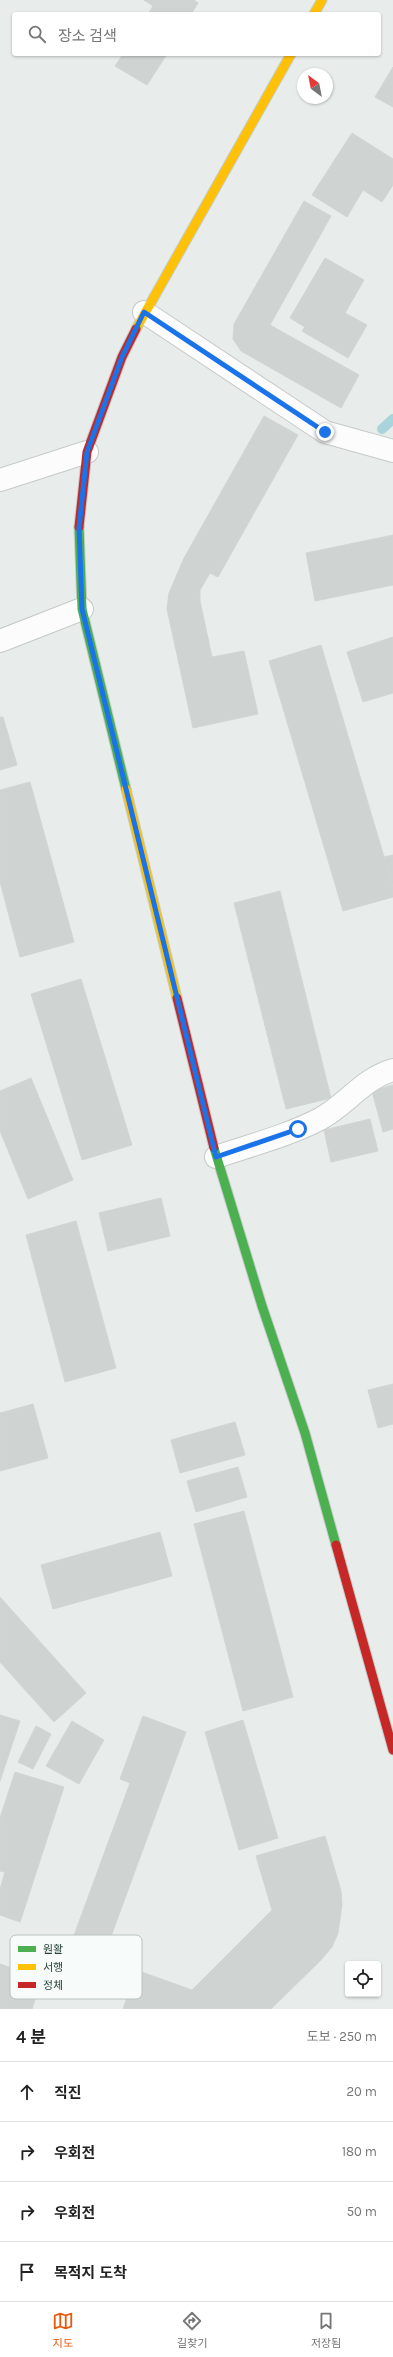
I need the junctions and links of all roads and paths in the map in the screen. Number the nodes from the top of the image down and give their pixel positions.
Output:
1 (322, 0) edge
2 (315, 12) edge
3 (290, 56) edge
4 (144, 312) junction
5 (389, 444) edge
6 (87, 452) junction
7 (0, 480) edge
8 (82, 609) junction
9 (0, 641) edge
10 (393, 1070) edge
11 (216, 1157) junction
12 (393, 1750) edge

1 - 2 main road
3 - 4 main road
4 - 5 street
4 - 6 main road
6 - 7 street
6 - 8 main road
8 - 9 street
8 - 11 main road
10 - 11 street
11 - 12 main road

